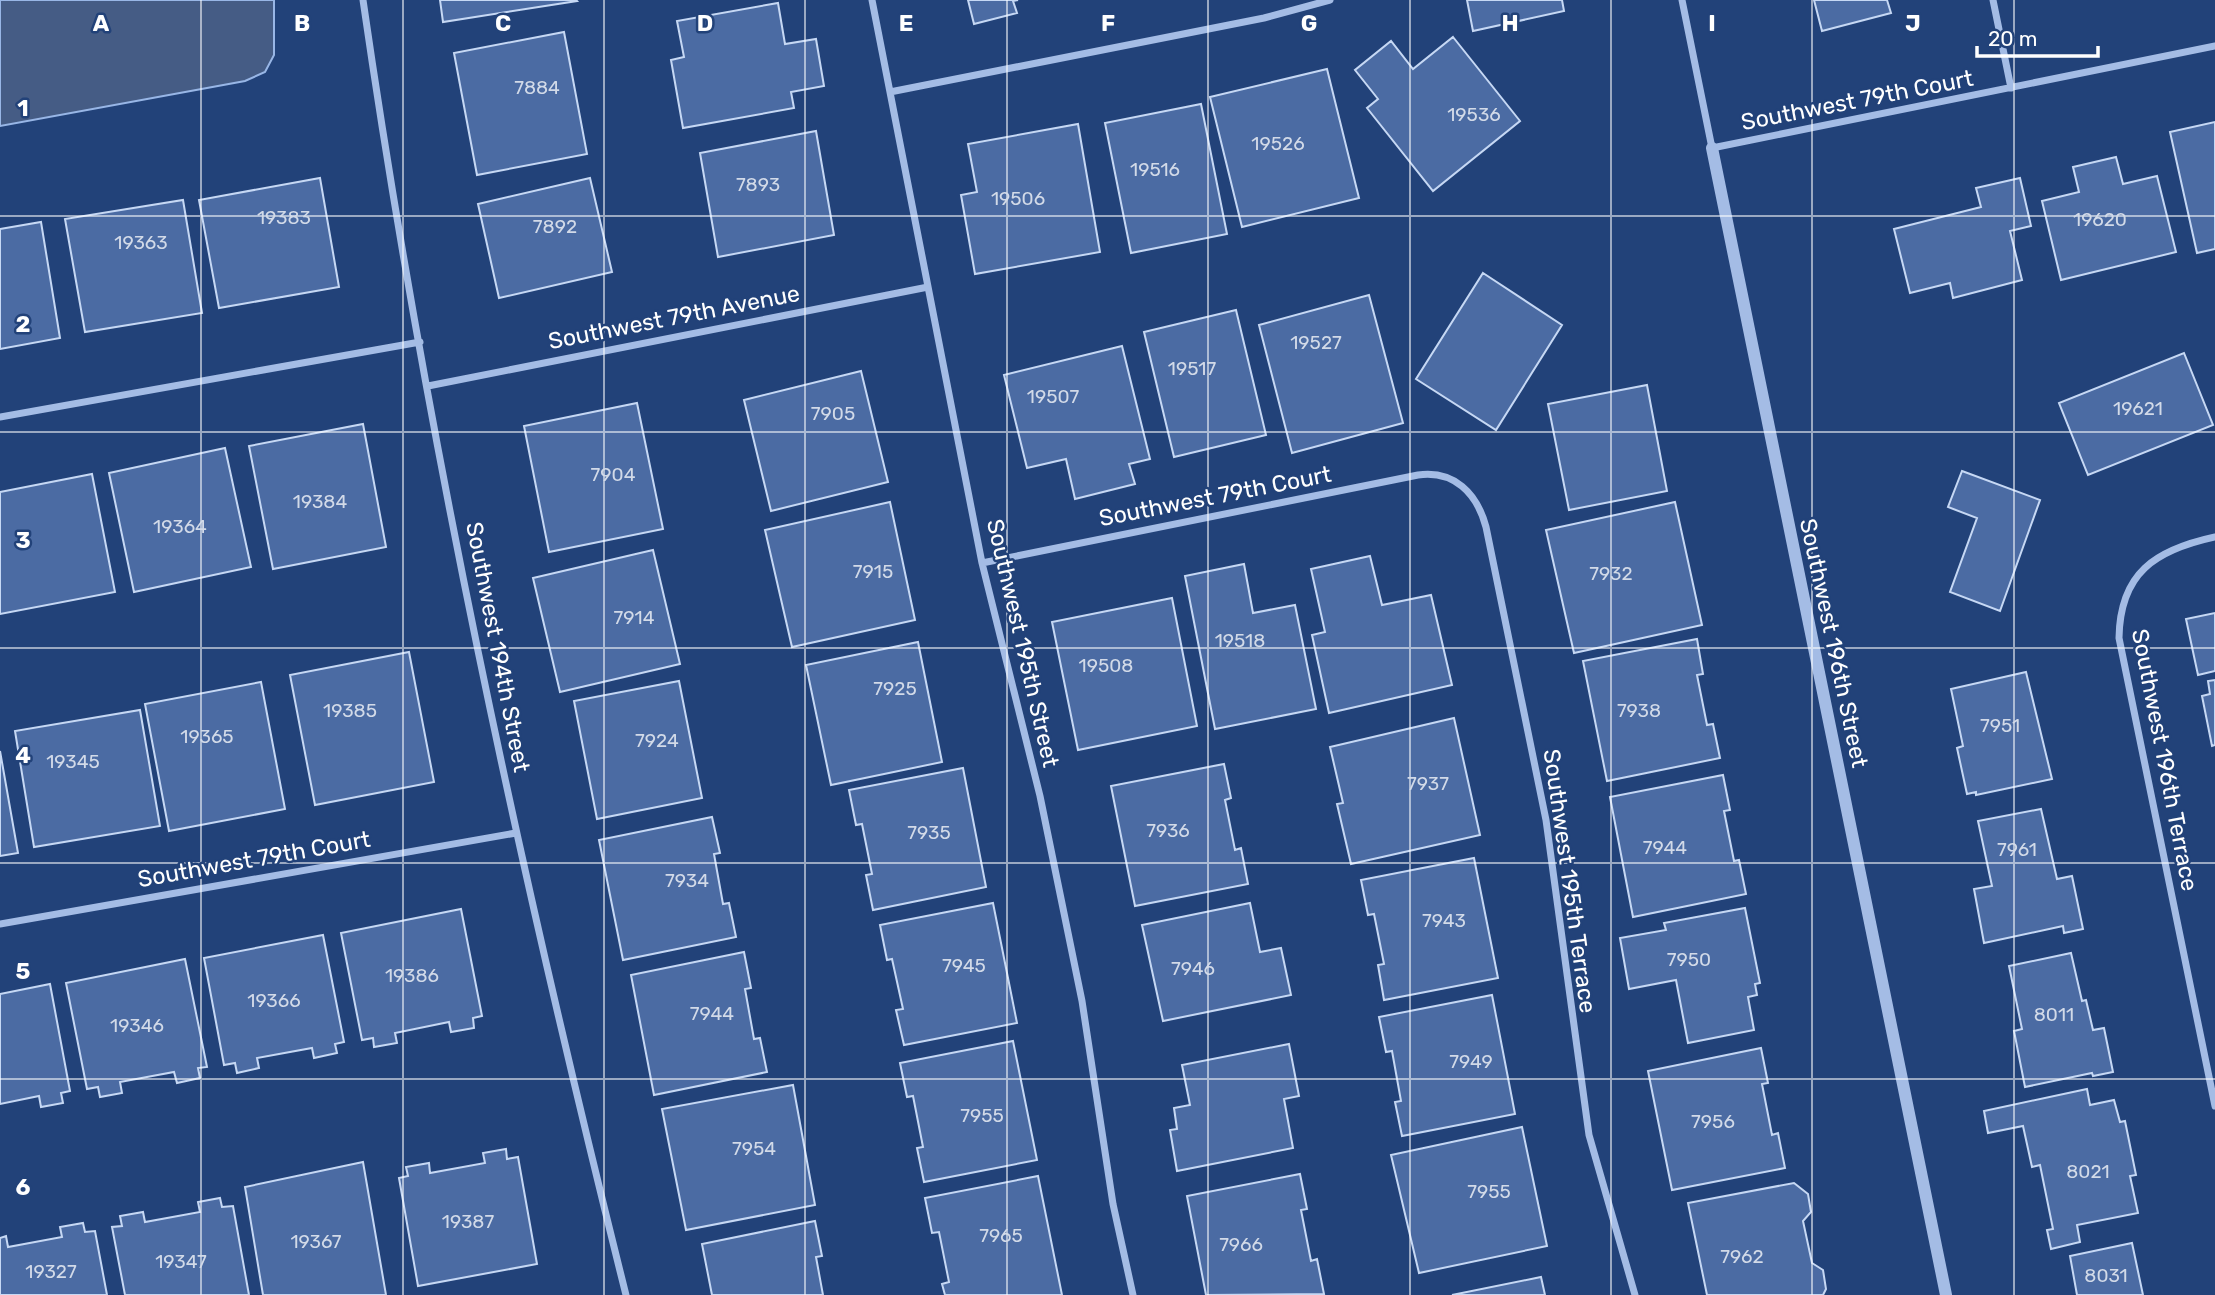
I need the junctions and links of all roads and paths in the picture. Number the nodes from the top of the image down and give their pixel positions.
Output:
1 (363, 0) edge
2 (872, 0) edge
3 (1330, 0) edge
4 (1682, 0) edge
5 (1993, 0) edge
6 (2215, 46) edge
7 (2011, 88) junction
8 (890, 92) junction
9 (1712, 148) junction
10 (928, 287) junction
11 (420, 342) junction
12 (428, 386) junction
13 (0, 417) edge
14 (1455, 480) joint
15 (2215, 537) edge
16 (982, 563) junction
17 (516, 833) junction
18 (0, 924) edge
19 (2215, 1106) edge
20 (626, 1295) edge
21 (1133, 1295) edge
22 (1635, 1295) edge
23 (1945, 1295) edge

1 - 11 street, Southwest 194th Street
2 - 8 street, Southwest 195th Street
3 - 8 street
4 - 9 street, Southwest 196th Street
5 - 7 street
6 - 7 street, Southwest 79th Court
7 - 9 street, Southwest 79th Court
8 - 10 street, Southwest 195th Street
9 - 23 street, Southwest 196th Street
10 - 12 street, Southwest 79th Avenue
10 - 16 street, Southwest 195th Street
11 - 12 street, Southwest 194th Street
11 - 13 street
12 - 17 street, Southwest 194th Street
14 - 16 street, Southwest 79th Court
14 - 22 street, Southwest 195th Terrace
15 - 19 street, Southwest 196th Terrace
16 - 21 street, Southwest 195th Street
17 - 18 street, Southwest 79th Court
17 - 20 street, Southwest 194th Street

